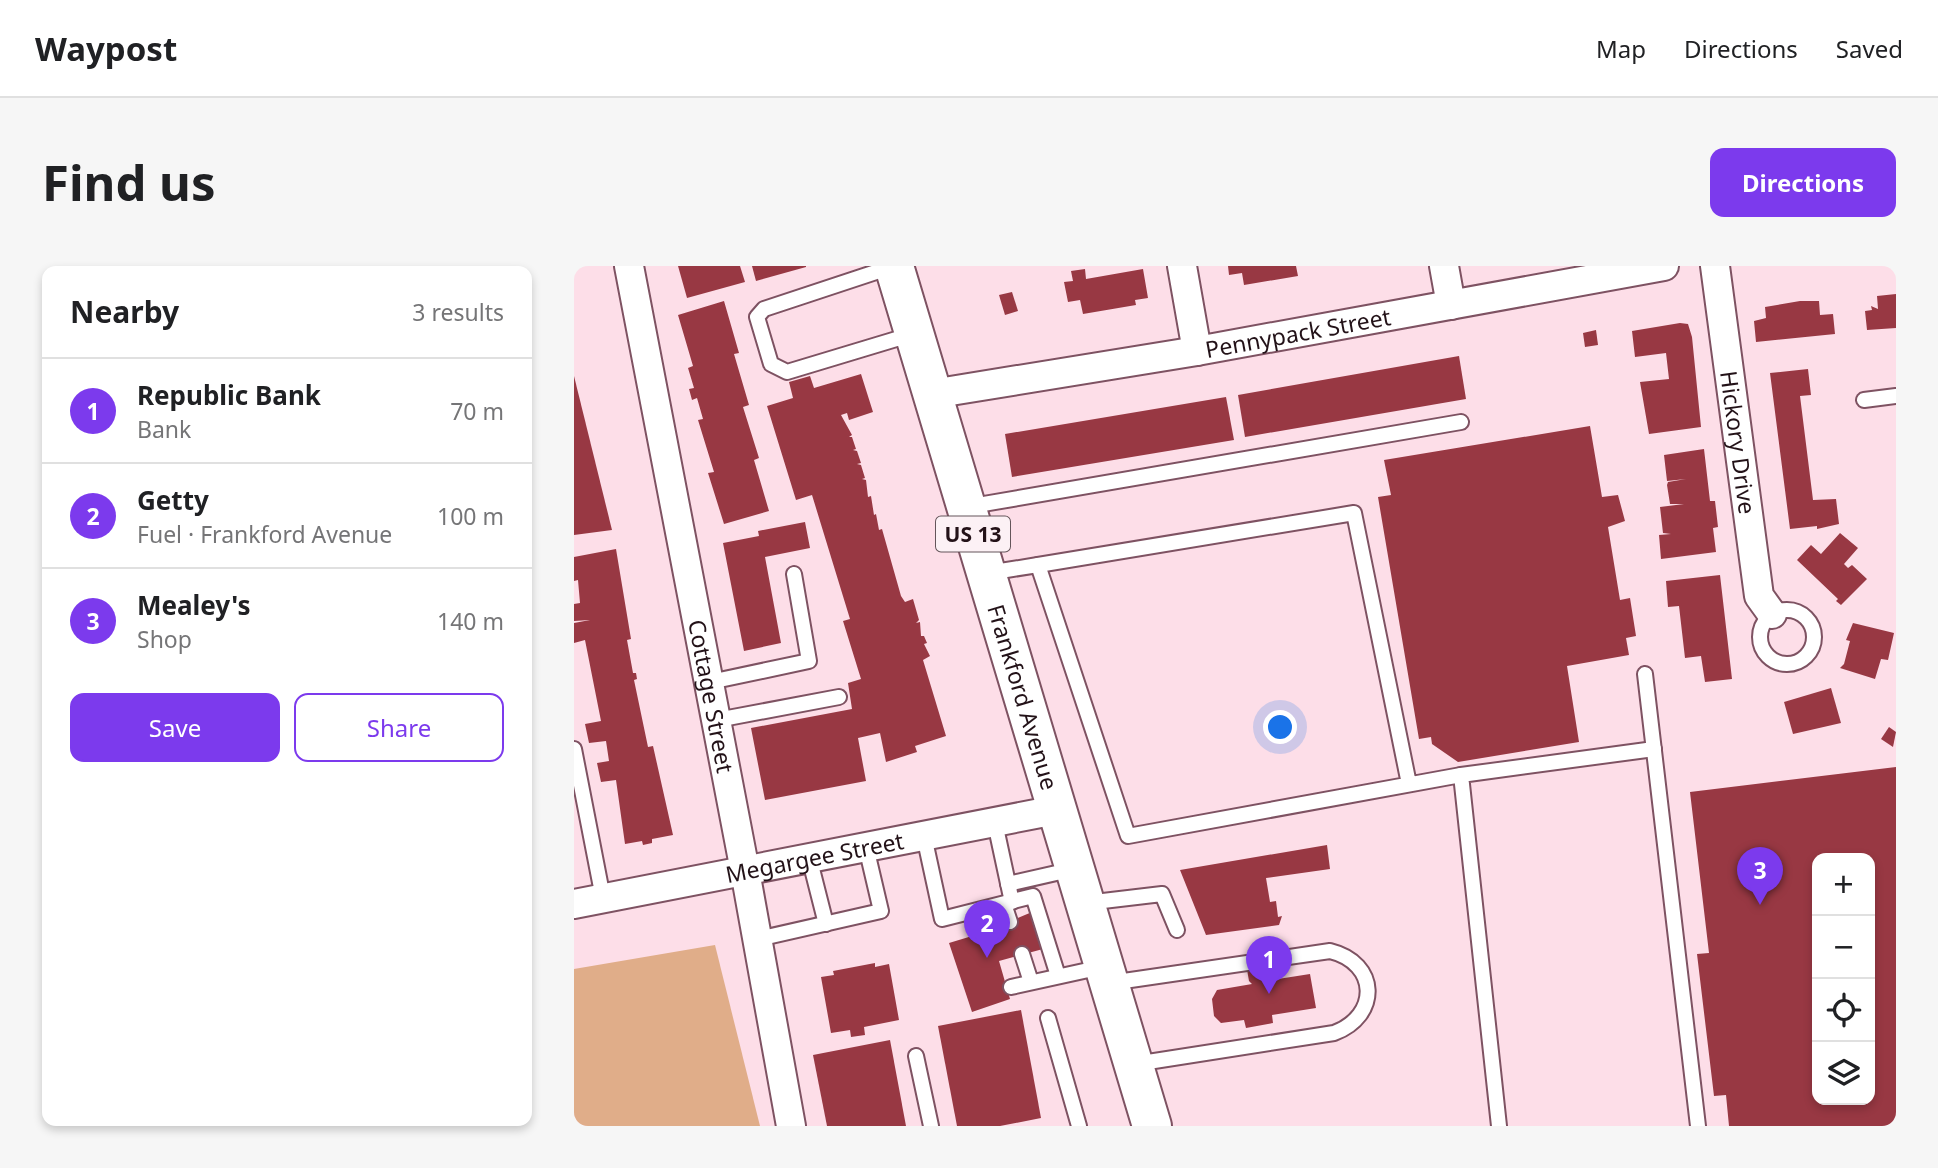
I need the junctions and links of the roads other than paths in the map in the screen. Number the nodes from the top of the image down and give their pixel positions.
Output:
1 (629, 266) edge
2 (894, 266) edge
3 (1182, 266) edge
4 (1444, 266) edge
5 (1664, 266) edge
6 (1716, 266) edge
7 (1451, 305) junction
8 (914, 334) junction
9 (1196, 351) junction
10 (932, 394) junction
11 (1896, 396) edge
12 (1864, 400) dead end
13 (1461, 422) dead end
14 (965, 507) junction
15 (1038, 565) junction
16 (794, 574) dead end
17 (985, 574) junction
18 (1772, 614) dead end
19 (1645, 674) dead end
20 (710, 682) junction
21 (839, 697) dead end
22 (717, 720) junction
23 (574, 749) edge
24 (1654, 749) junction
25 (1461, 775) junction
26 (1409, 784) junction
27 (1056, 810) junction
28 (995, 822) junction
29 (924, 836) junction
30 (866, 847) junction
31 (810, 861) junction
32 (746, 871) junction
33 (1008, 884) junction
34 (1079, 886) junction
35 (603, 898) junction
36 (1008, 903) junction
37 (574, 904) edge
38 (985, 909) junction
39 (1010, 922) dead end
40 (826, 924) junction
41 (992, 930) dead end
42 (1177, 930) dead end
43 (758, 939) junction
44 (1022, 954) dead end
45 (1106, 975) junction
46 (1058, 976) junction
47 (1031, 982) junction
48 (1011, 987) dead end
49 (1048, 1018) dead end
50 (916, 1056) dead end
51 (1133, 1065) junction
52 (791, 1126) edge
53 (931, 1126) edge
54 (1079, 1126) edge
55 (1152, 1126) edge
56 (1499, 1126) edge
57 (1698, 1126) edge

1 - 20 street, Cottage Street
2 - 8 main road, Frankford Avenue / US 13
2 - 8 lane
3 - 9 street
4 - 7 street
5 - 7 street, Pennypack Street
6 - 18 street, Hickory Drive
7 - 9 street, Pennypack Street
8 - 10 main road, Frankford Avenue / US 13
9 - 10 street, Pennypack Street
10 - 14 main road, Frankford Avenue / US 13
11 - 12 lane
13 - 14 lane
14 - 17 main road, Frankford Avenue / US 13
15 - 17 lane
15 - 26 lane
15 - 26 lane
16 - 20 lane
17 - 27 main road, Frankford Avenue / US 13
19 - 24 lane
20 - 22 street, Cottage Street
21 - 22 lane
22 - 32 street, Cottage Street
23 - 35 lane
24 - 25 lane
24 - 57 lane
25 - 26 lane
25 - 56 lane
27 - 28 street, Megargee Street
27 - 34 main road, Frankford Avenue / US 13
28 - 29 street, Megargee Street
28 - 33 lane
29 - 30 street, Megargee Street
29 - 38 lane
30 - 31 street, Megargee Street
30 - 40 lane
31 - 32 street, Megargee Street
31 - 40 lane
32 - 35 street, Megargee Street
32 - 43 street, Cottage Street
33 - 34 lane
33 - 36 lane
34 - 42 lane
34 - 45 main road, Frankford Avenue / US 13
35 - 37 street, Megargee Street
36 - 38 lane
36 - 39 lane
36 - 46 lane
38 - 41 lane
40 - 43 lane
43 - 52 street, Cottage Street
44 - 47 lane
45 - 46 lane
45 - 51 main road, Frankford Avenue / US 13
45 - 51 lane
46 - 47 lane
47 - 48 lane
49 - 54 lane
50 - 53 lane
51 - 55 main road, Frankford Avenue / US 13

